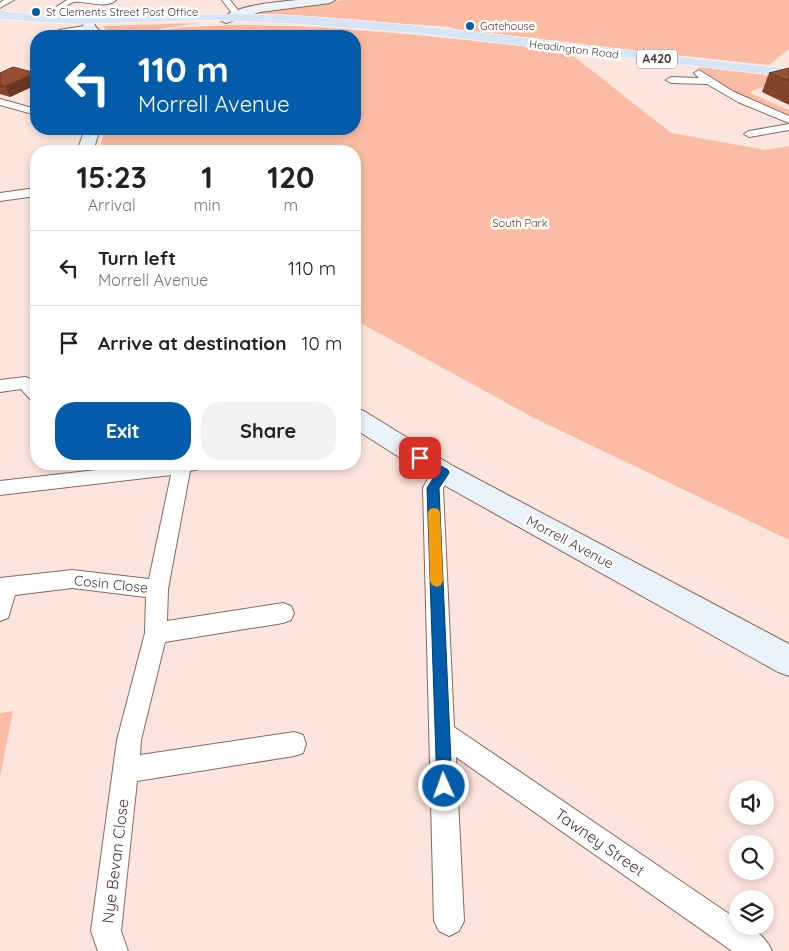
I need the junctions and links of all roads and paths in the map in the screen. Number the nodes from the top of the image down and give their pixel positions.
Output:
1 (10, 0) edge
2 (72, 0) edge
3 (112, 0) edge
4 (226, 0) edge
5 (330, 0) edge
6 (0, 6) edge
7 (0, 15) edge
8 (231, 17) junction
9 (43, 19) junction
10 (93, 29) edge
11 (789, 72) edge
12 (699, 73) dead end
13 (671, 80) dead end
14 (708, 81) junction
15 (0, 102) edge
16 (30, 110) edge
17 (789, 120) edge
18 (789, 127) edge
19 (749, 134) dead end
20 (30, 193) edge
21 (0, 197) edge
22 (0, 386) edge
23 (30, 388) edge
24 (361, 421) edge
25 (153, 470) edge
26 (186, 470) edge
27 (444, 473) junction
28 (0, 488) edge
29 (3, 587) edge
30 (157, 589) junction
31 (0, 611) edge
32 (283, 613) dead end
33 (156, 633) junction
34 (789, 662) edge
35 (442, 733) junction
36 (294, 744) dead end
37 (125, 770) junction
38 (449, 921) dead end
39 (113, 951) edge
40 (757, 951) edge

1 - 6 street
2 - 3 street
2 - 9 street
4 - 8 street
5 - 8 street
7 - 9 main road, A420
8 - 10 main road, A420
8 - 11 main road, Headington Road / A420
9 - 10 main road, A420
12 - 14 street
13 - 14 street
14 - 17 street
15 - 16 street
18 - 19 street
20 - 21 street
22 - 23 street
24 - 27 street, Morrell Avenue
25 - 28 street
26 - 30 street, Nye Bevan Close
27 - 34 street, Morrell Avenue
27 - 35 street
29 - 30 street, Cosin Close
29 - 31 street, Cosin Close
30 - 33 street, Nye Bevan Close
32 - 33 street
33 - 37 street, Nye Bevan Close
35 - 38 street
35 - 40 street, Tawney Street
36 - 37 street
37 - 39 street, Nye Bevan Close

